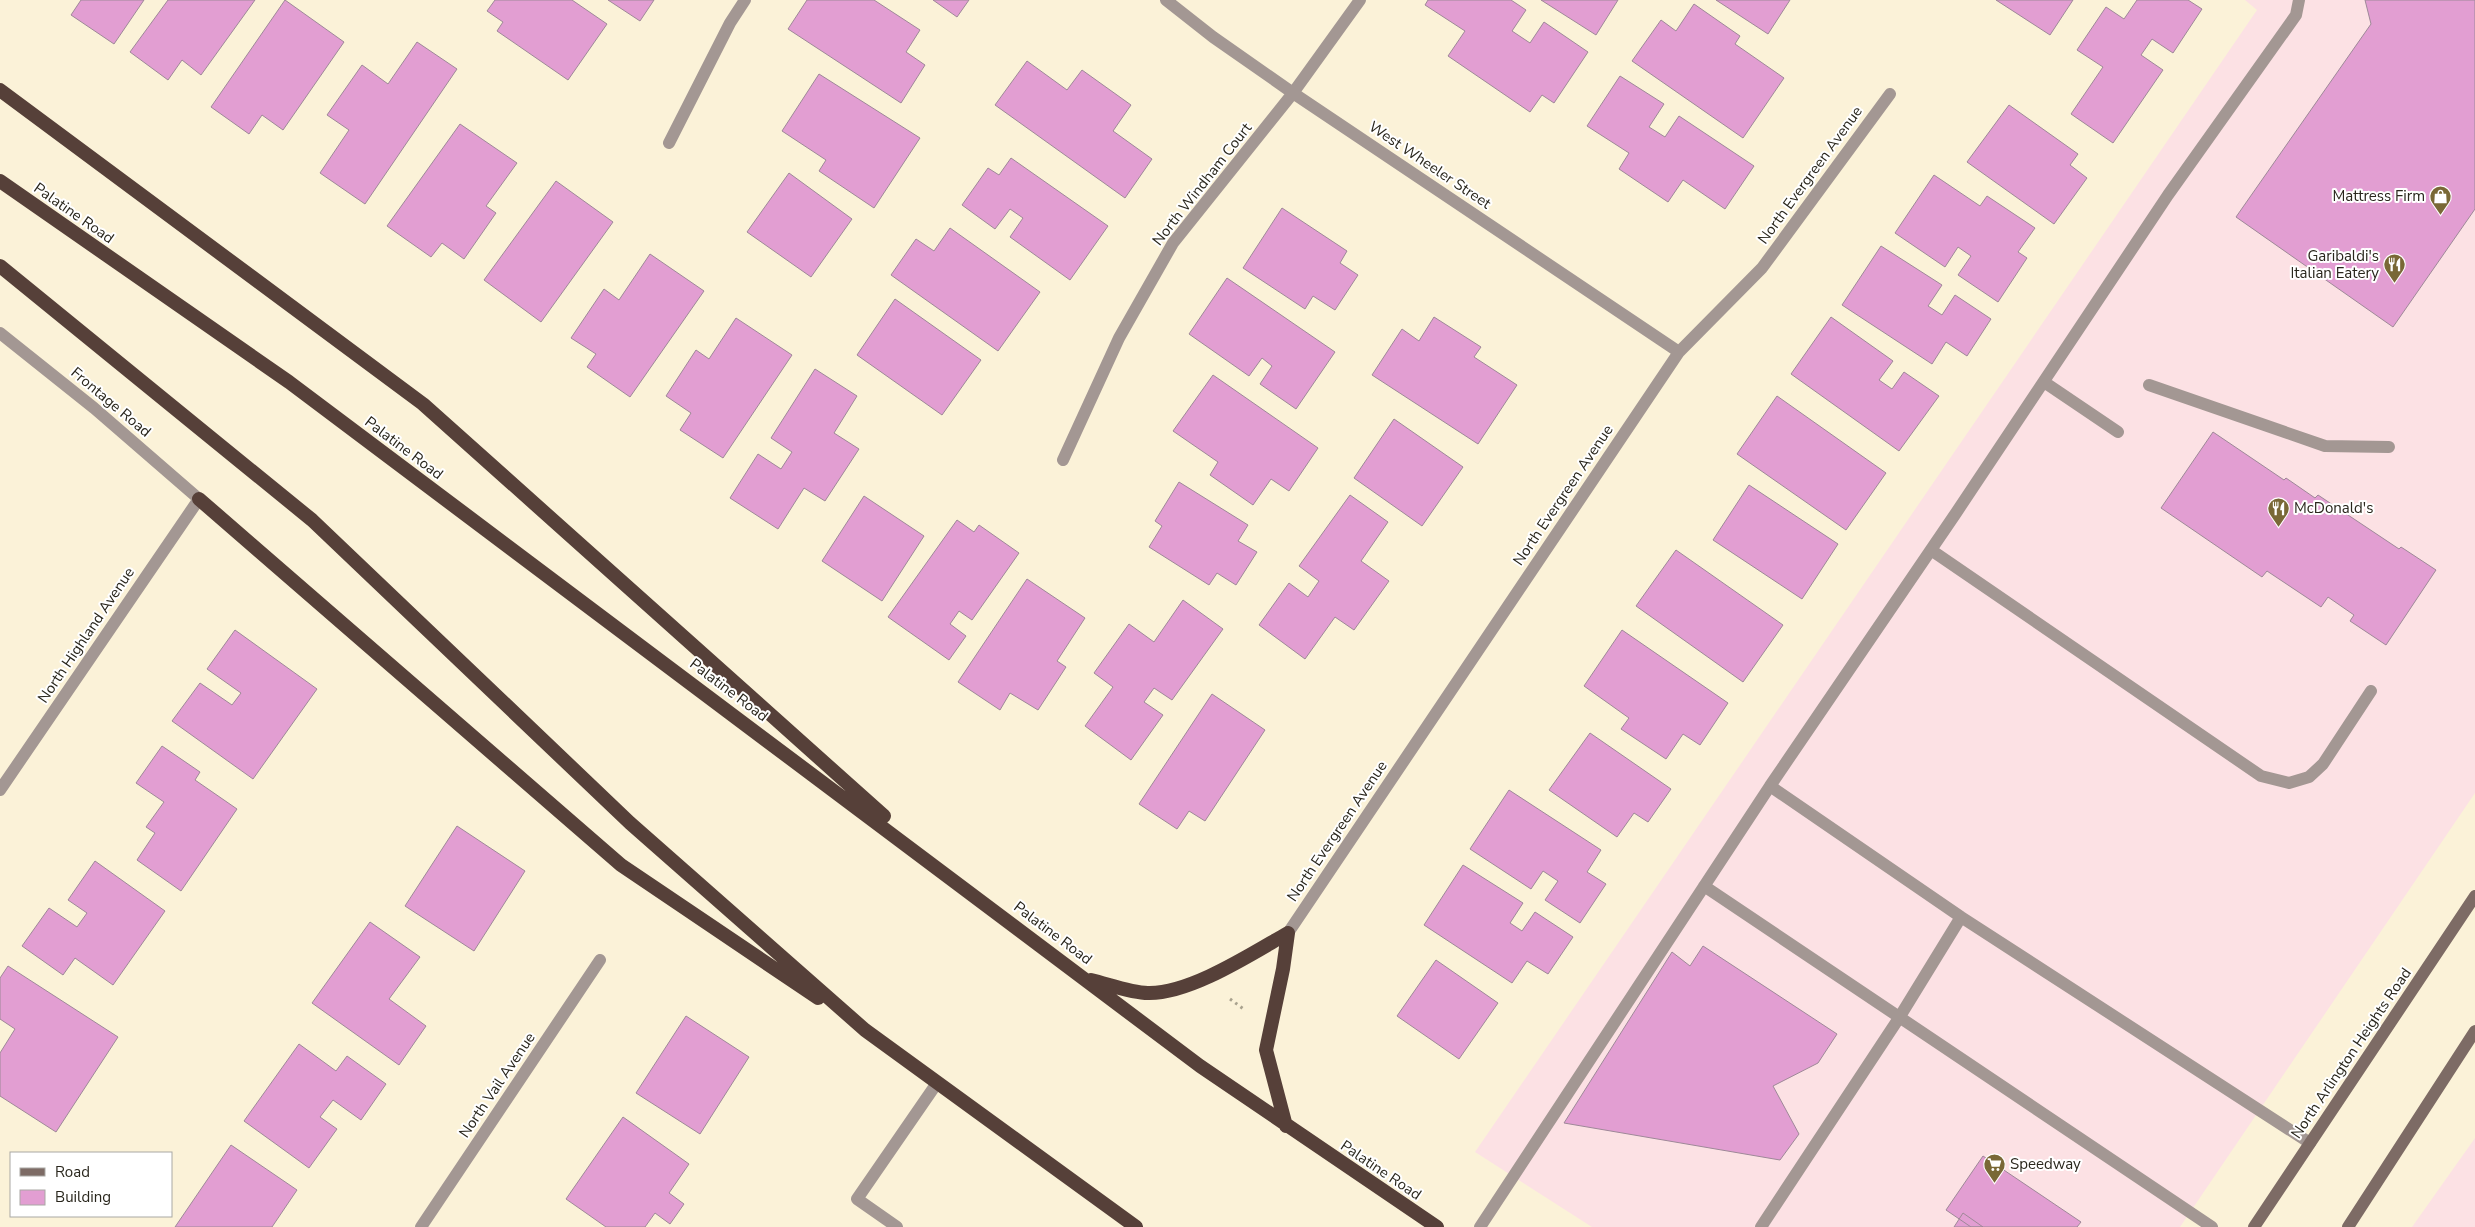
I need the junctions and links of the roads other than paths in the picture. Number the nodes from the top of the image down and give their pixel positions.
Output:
1 (745, 0) edge
2 (1166, 0) edge
3 (1360, 0) edge
4 (2299, 0) edge
5 (0, 90) edge
6 (1293, 93) junction
7 (1890, 94) dead end
8 (669, 143) dead end
9 (0, 181) edge
10 (0, 266) edge
11 (0, 333) edge
12 (1679, 352) junction
13 (2044, 382) junction
14 (2149, 385) dead end
15 (2118, 432) dead end
16 (2389, 447) dead end
17 (1063, 460) dead end
18 (199, 499) junction
19 (1931, 550) junction
20 (2371, 691) dead end
21 (1770, 786) junction
22 (0, 790) edge
23 (952, 877) junction
24 (1704, 886) junction
25 (2475, 896) edge
26 (1961, 916) junction
27 (1288, 933) junction
28 (600, 960) dead end
29 (1087, 979) junction
30 (1899, 1018) junction
31 (865, 1030) junction
32 (2475, 1031) edge
33 (937, 1083) junction
34 (1286, 1126) junction
35 (2310, 1143) junction
36 (422, 1227) edge
37 (897, 1227) edge
38 (1136, 1227) edge
39 (1437, 1227) edge
40 (1480, 1227) edge
41 (1761, 1227) edge
42 (2212, 1227) edge
43 (2254, 1227) edge
44 (2348, 1227) edge

1 - 8 street
2 - 6 street, West Wheeler Street
3 - 6 street, North Windham Court
4 - 13 street
5 - 23 highway
6 - 12 street, West Wheeler Street
6 - 17 street, North Windham Court
7 - 12 street, North Evergreen Avenue
9 - 23 highway, Palatine Road
10 - 31 highway
11 - 18 street, Frontage Road
12 - 27 street, North Evergreen Avenue
13 - 15 street
13 - 19 street
14 - 16 street
18 - 22 street, North Highland Avenue
18 - 31 highway
19 - 20 street
19 - 21 street
21 - 24 street
21 - 26 street
23 - 29 highway, Palatine Road
24 - 30 street
24 - 40 street
25 - 35 main road, North Arlington Heights Road
26 - 30 street
26 - 35 street
27 - 29 highway
27 - 34 highway
28 - 36 street, North Vail Avenue
29 - 34 highway, Palatine Road
30 - 41 street
30 - 42 street
31 - 33 highway
32 - 44 main road
33 - 37 street
33 - 38 highway
34 - 39 highway, Palatine Road
35 - 43 main road, North Arlington Heights Road

